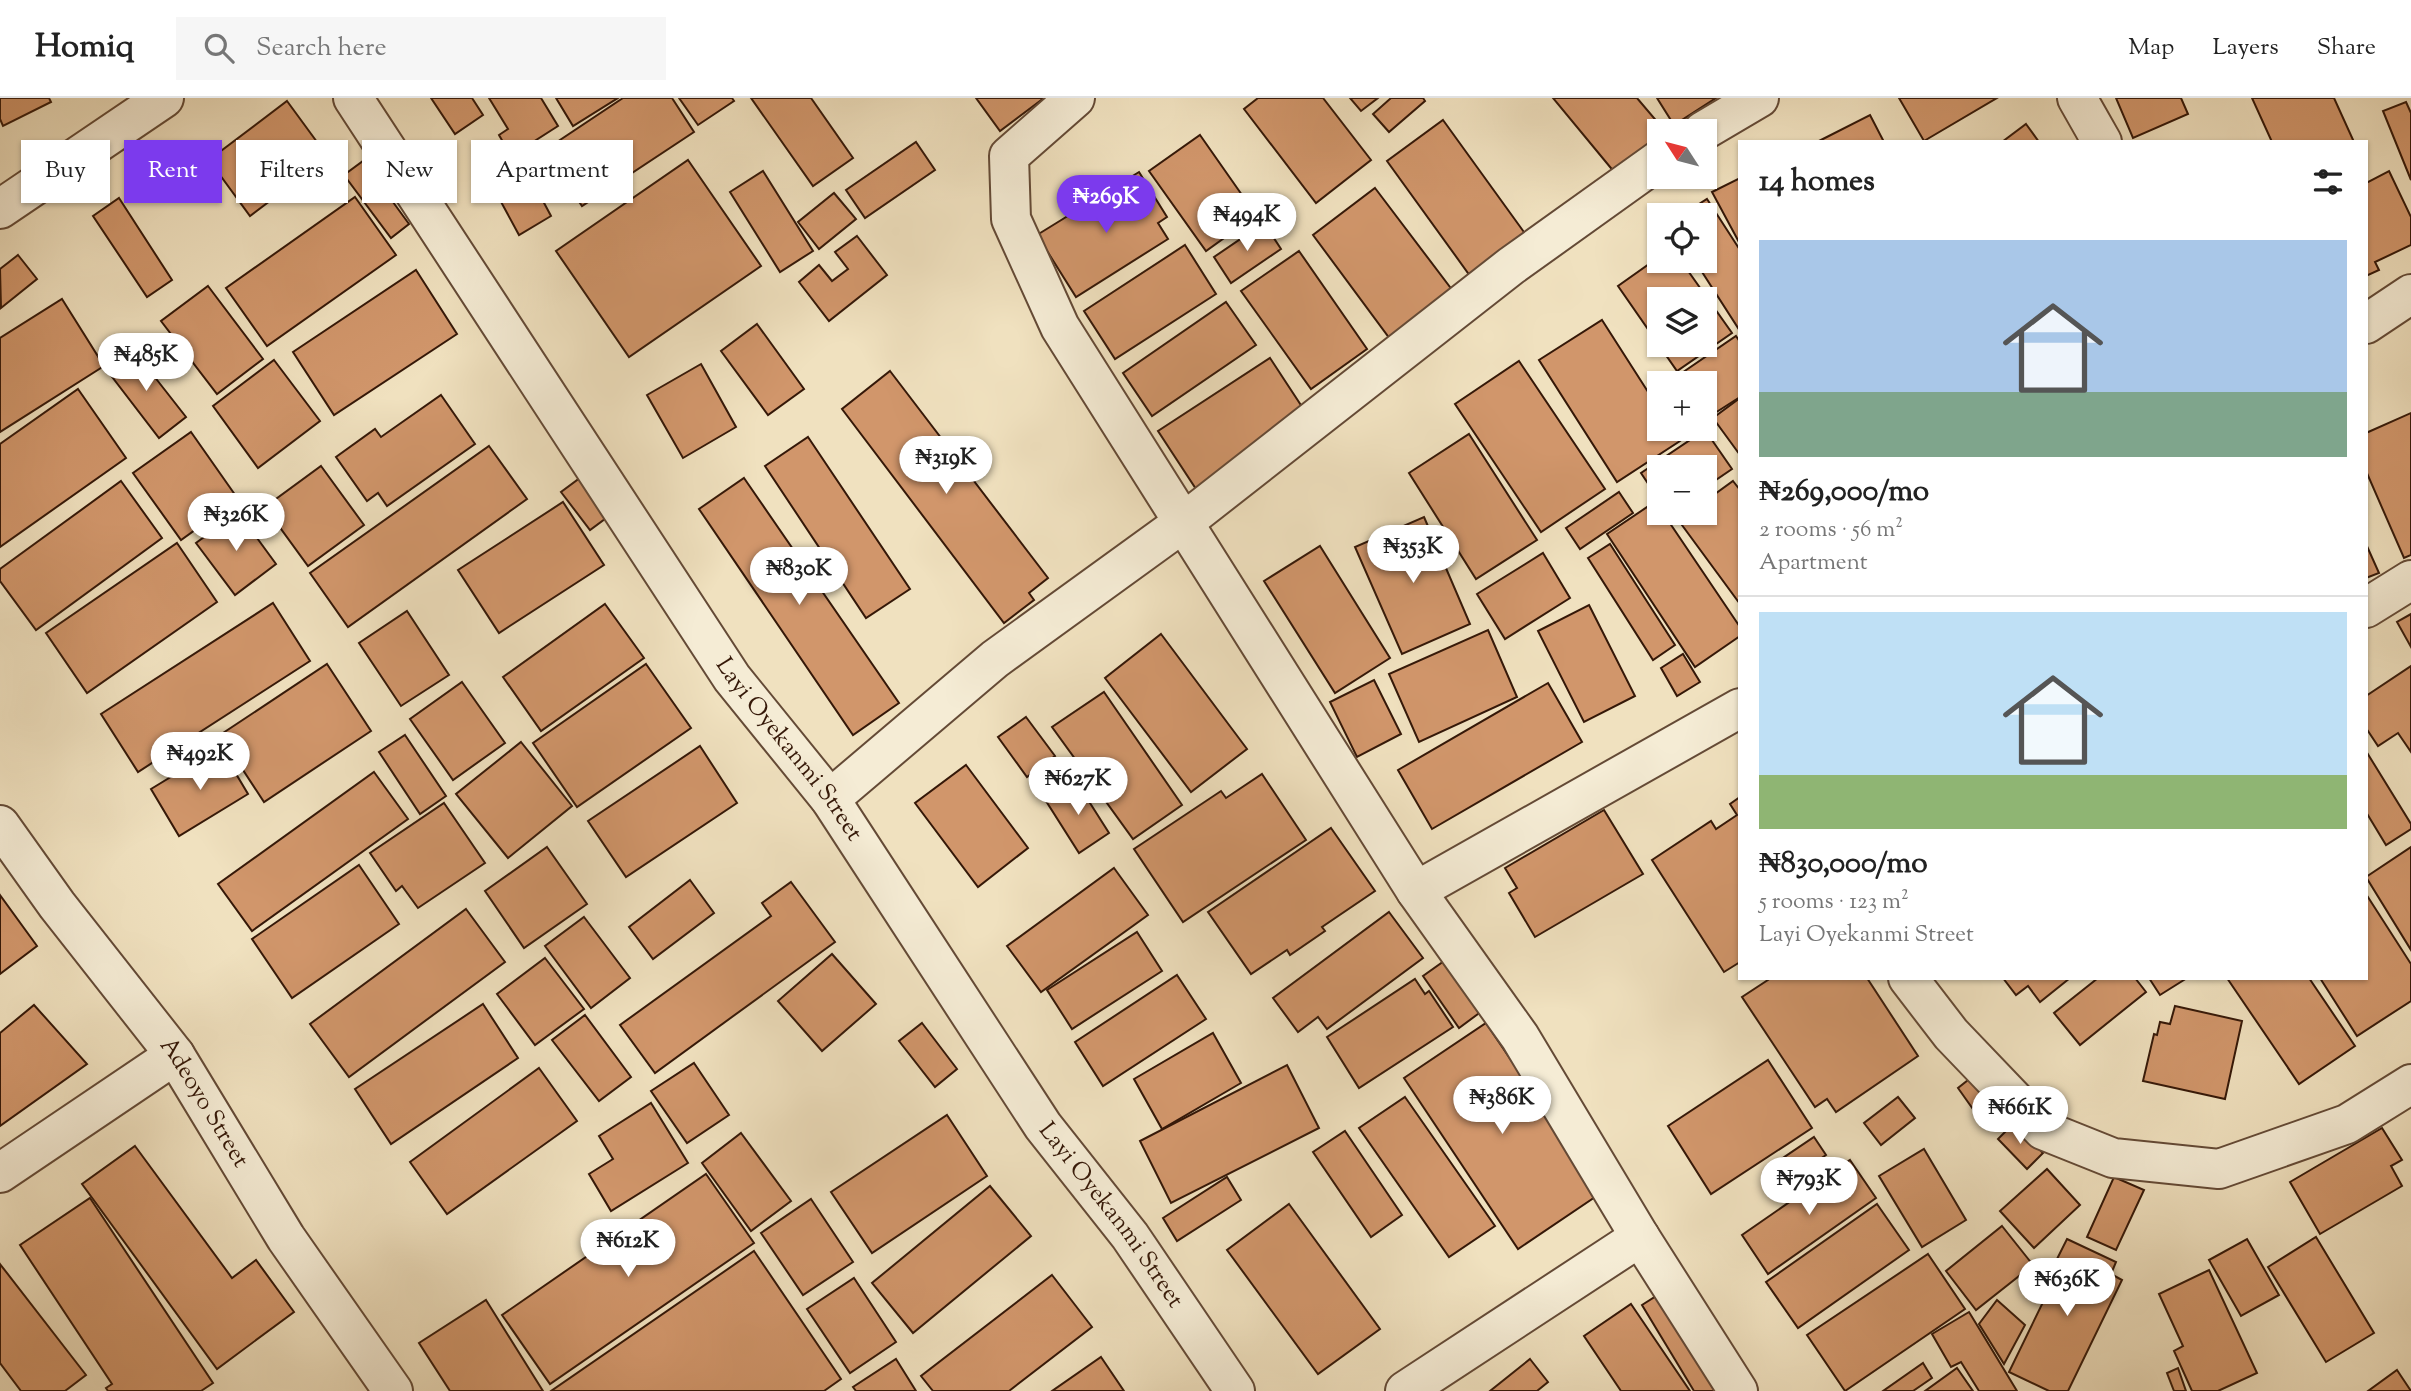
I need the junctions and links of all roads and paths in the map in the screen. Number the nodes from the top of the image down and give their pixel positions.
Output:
1 (164, 98) edge
2 (353, 98) edge
3 (1075, 98) edge
4 (1759, 98) edge
5 (2077, 98) edge
6 (1717, 123) edge
7 (2101, 140) edge
8 (1647, 169) edge
9 (0, 209) edge
10 (2411, 294) edge
11 (2368, 323) edge
12 (1184, 522) junction
13 (2411, 580) edge
14 (2368, 607) edge
15 (1735, 720) edge
16 (830, 799) junction
17 (0, 825) edge
18 (1416, 891) junction
19 (1910, 980) edge
20 (175, 1055) junction
21 (2411, 1084) edge
22 (0, 1172) edge
23 (1640, 1237) junction
24 (393, 1391) edge
25 (1235, 1391) edge
26 (1405, 1391) edge
27 (1738, 1391) edge

1 - 9 street
2 - 16 street, Layi Oyekanmi Street
3 - 12 street
4 - 6 street
5 - 7 street
8 - 12 street
10 - 11 street
12 - 16 street
12 - 18 street
13 - 14 street
15 - 18 street
16 - 25 street, Layi Oyekanmi Street
17 - 20 street, Adeoyo Street
18 - 23 street
19 - 21 street
20 - 22 street
20 - 24 street, Adeoyo Street
23 - 26 street
23 - 27 street

